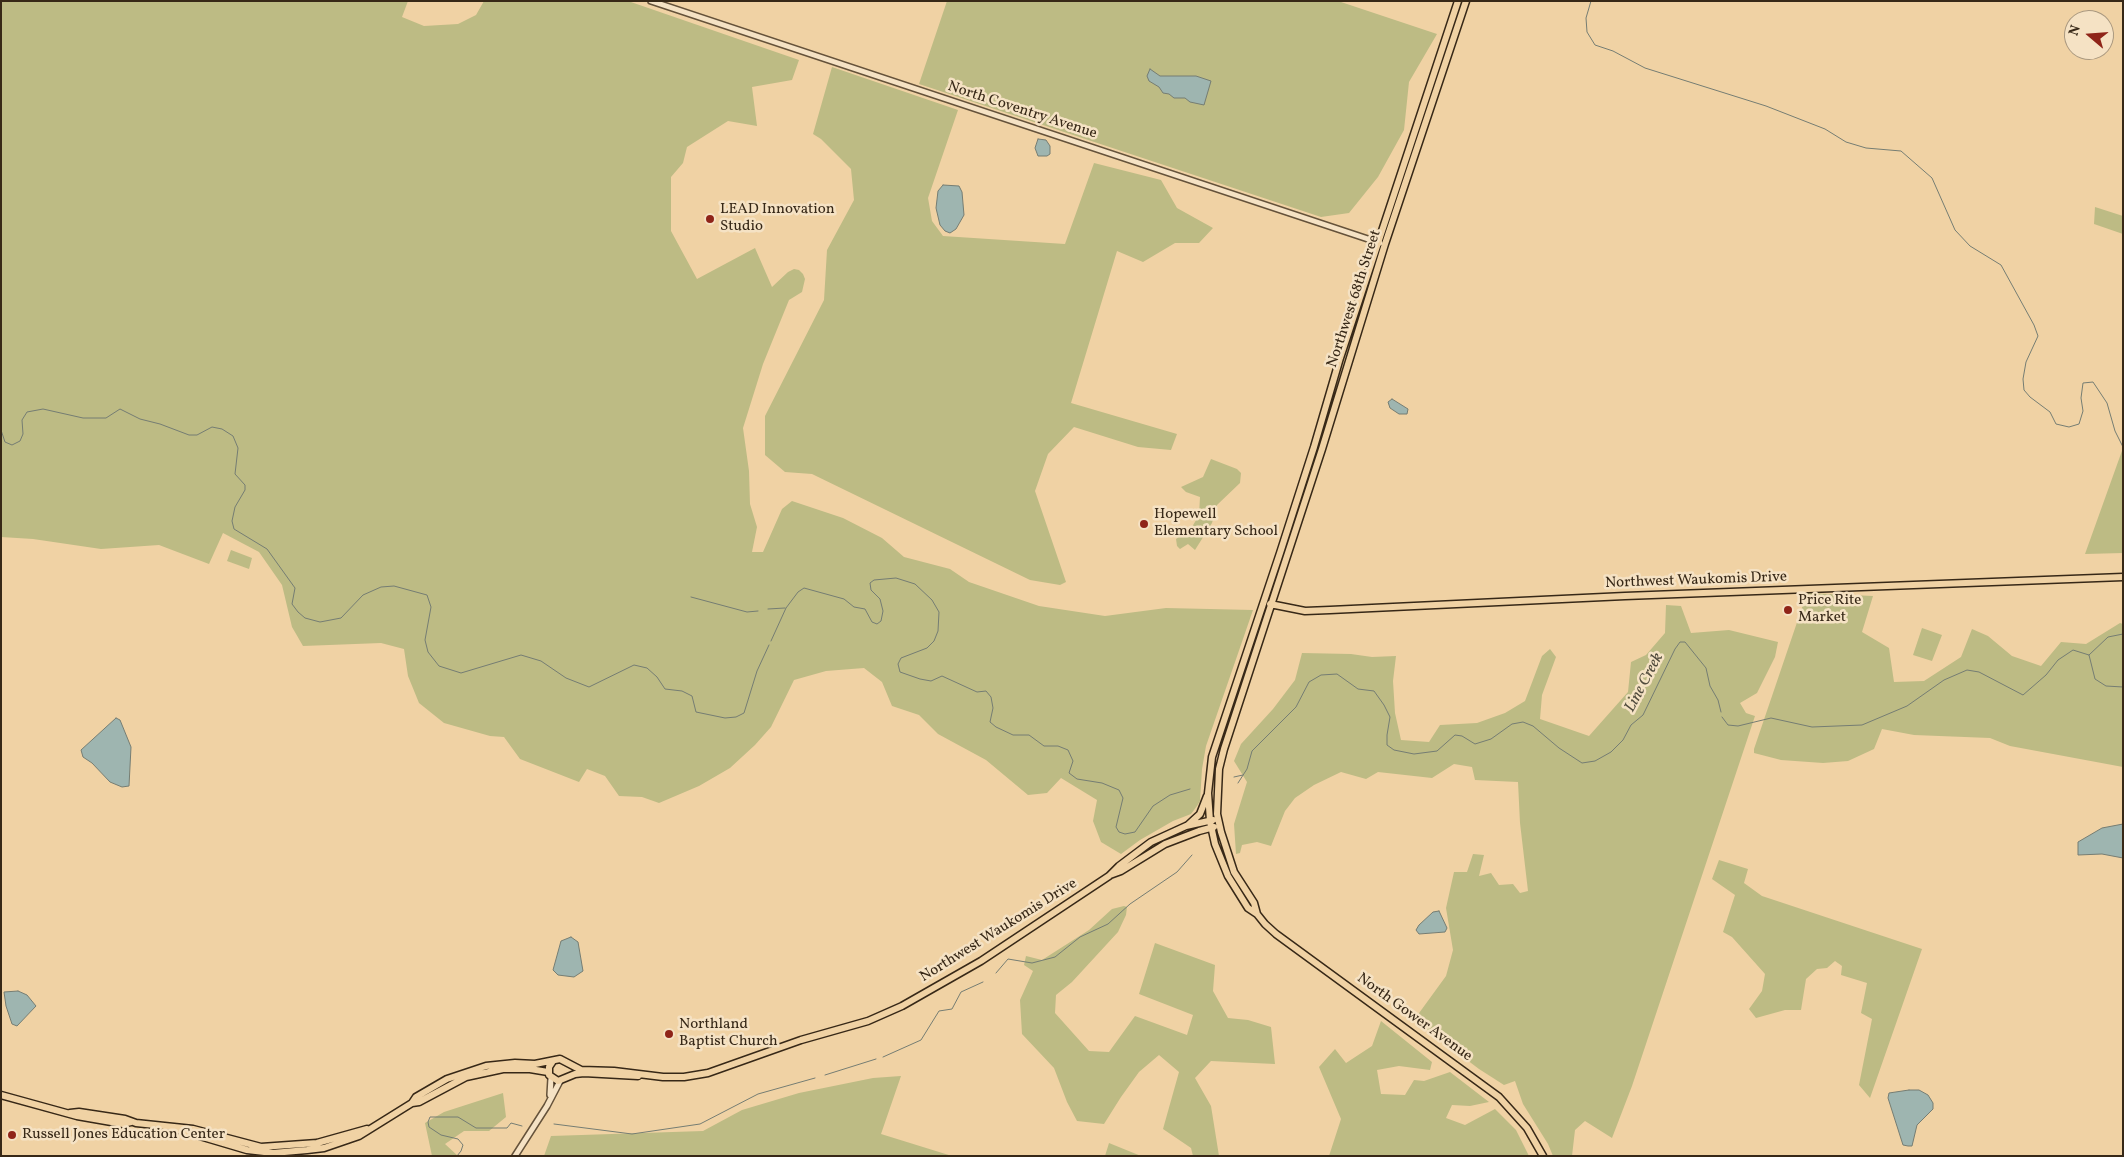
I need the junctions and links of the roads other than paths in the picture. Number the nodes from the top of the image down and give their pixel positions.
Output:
1 (651, 1) edge
2 (1458, 1) edge
3 (1466, 1) edge
4 (1378, 242) junction
5 (1385, 244) junction
6 (1280, 553) junction
7 (1288, 556) junction
8 (2123, 577) edge
9 (1264, 602) junction
10 (1272, 605) junction
11 (1208, 793) junction
12 (1218, 819) junction
13 (1210, 824) junction
14 (1186, 826) junction
15 (1219, 826) junction
16 (1109, 876) junction
17 (1257, 914) junction
18 (553, 1061) junction
19 (569, 1064) junction
20 (550, 1075) junction
21 (644, 1076) junction
22 (568, 1078) junction
23 (560, 1081) junction
24 (1, 1095) edge
25 (412, 1103) junction
26 (547, 1106) junction
27 (515, 1156) edge
28 (1543, 1156) edge

1 - 4 street, North Coventry Avenue
2 - 4 main road, Northwest 68th Street
3 - 5 main road, Northwest 68th Street
4 - 5 street, North Coventry Avenue
4 - 6 main road, Northwest 68th Street
5 - 7 main road, Northwest 68th Street
6 - 7 main road
6 - 9 main road, Northwest 68th Street
7 - 10 main road, Northwest 68th Street
8 - 10 main road, Northwest Waukomis Drive
9 - 10 main road, Northwest Waukomis Drive
9 - 11 main road, North Gower Avenue
10 - 12 main road
11 - 13 main road, North Gower Avenue
11 - 14 main road
12 - 13 main road, Northwest Waukomis Drive
12 - 15 main road, North Gower Avenue
13 - 14 main road, Northwest Waukomis Drive
13 - 15 main road, Northwest Waukomis Drive
13 - 16 main road, Northwest Waukomis Drive
13 - 17 main road, North Gower Avenue
14 - 16 main road, Northwest Waukomis Drive
15 - 17 main road, North Gower Avenue
16 - 21 main road, Northwest Waukomis Drive
17 - 28 main road, North Gower Avenue
18 - 19 main road
18 - 20 main road
18 - 25 main road
19 - 21 main road, Northwest Waukomis Drive
19 - 22 main road
20 - 23 main road
20 - 25 main road
20 - 26 street
21 - 22 main road, Northwest Waukomis Drive
22 - 23 main road
23 - 26 street
24 - 25 main road
26 - 27 street

